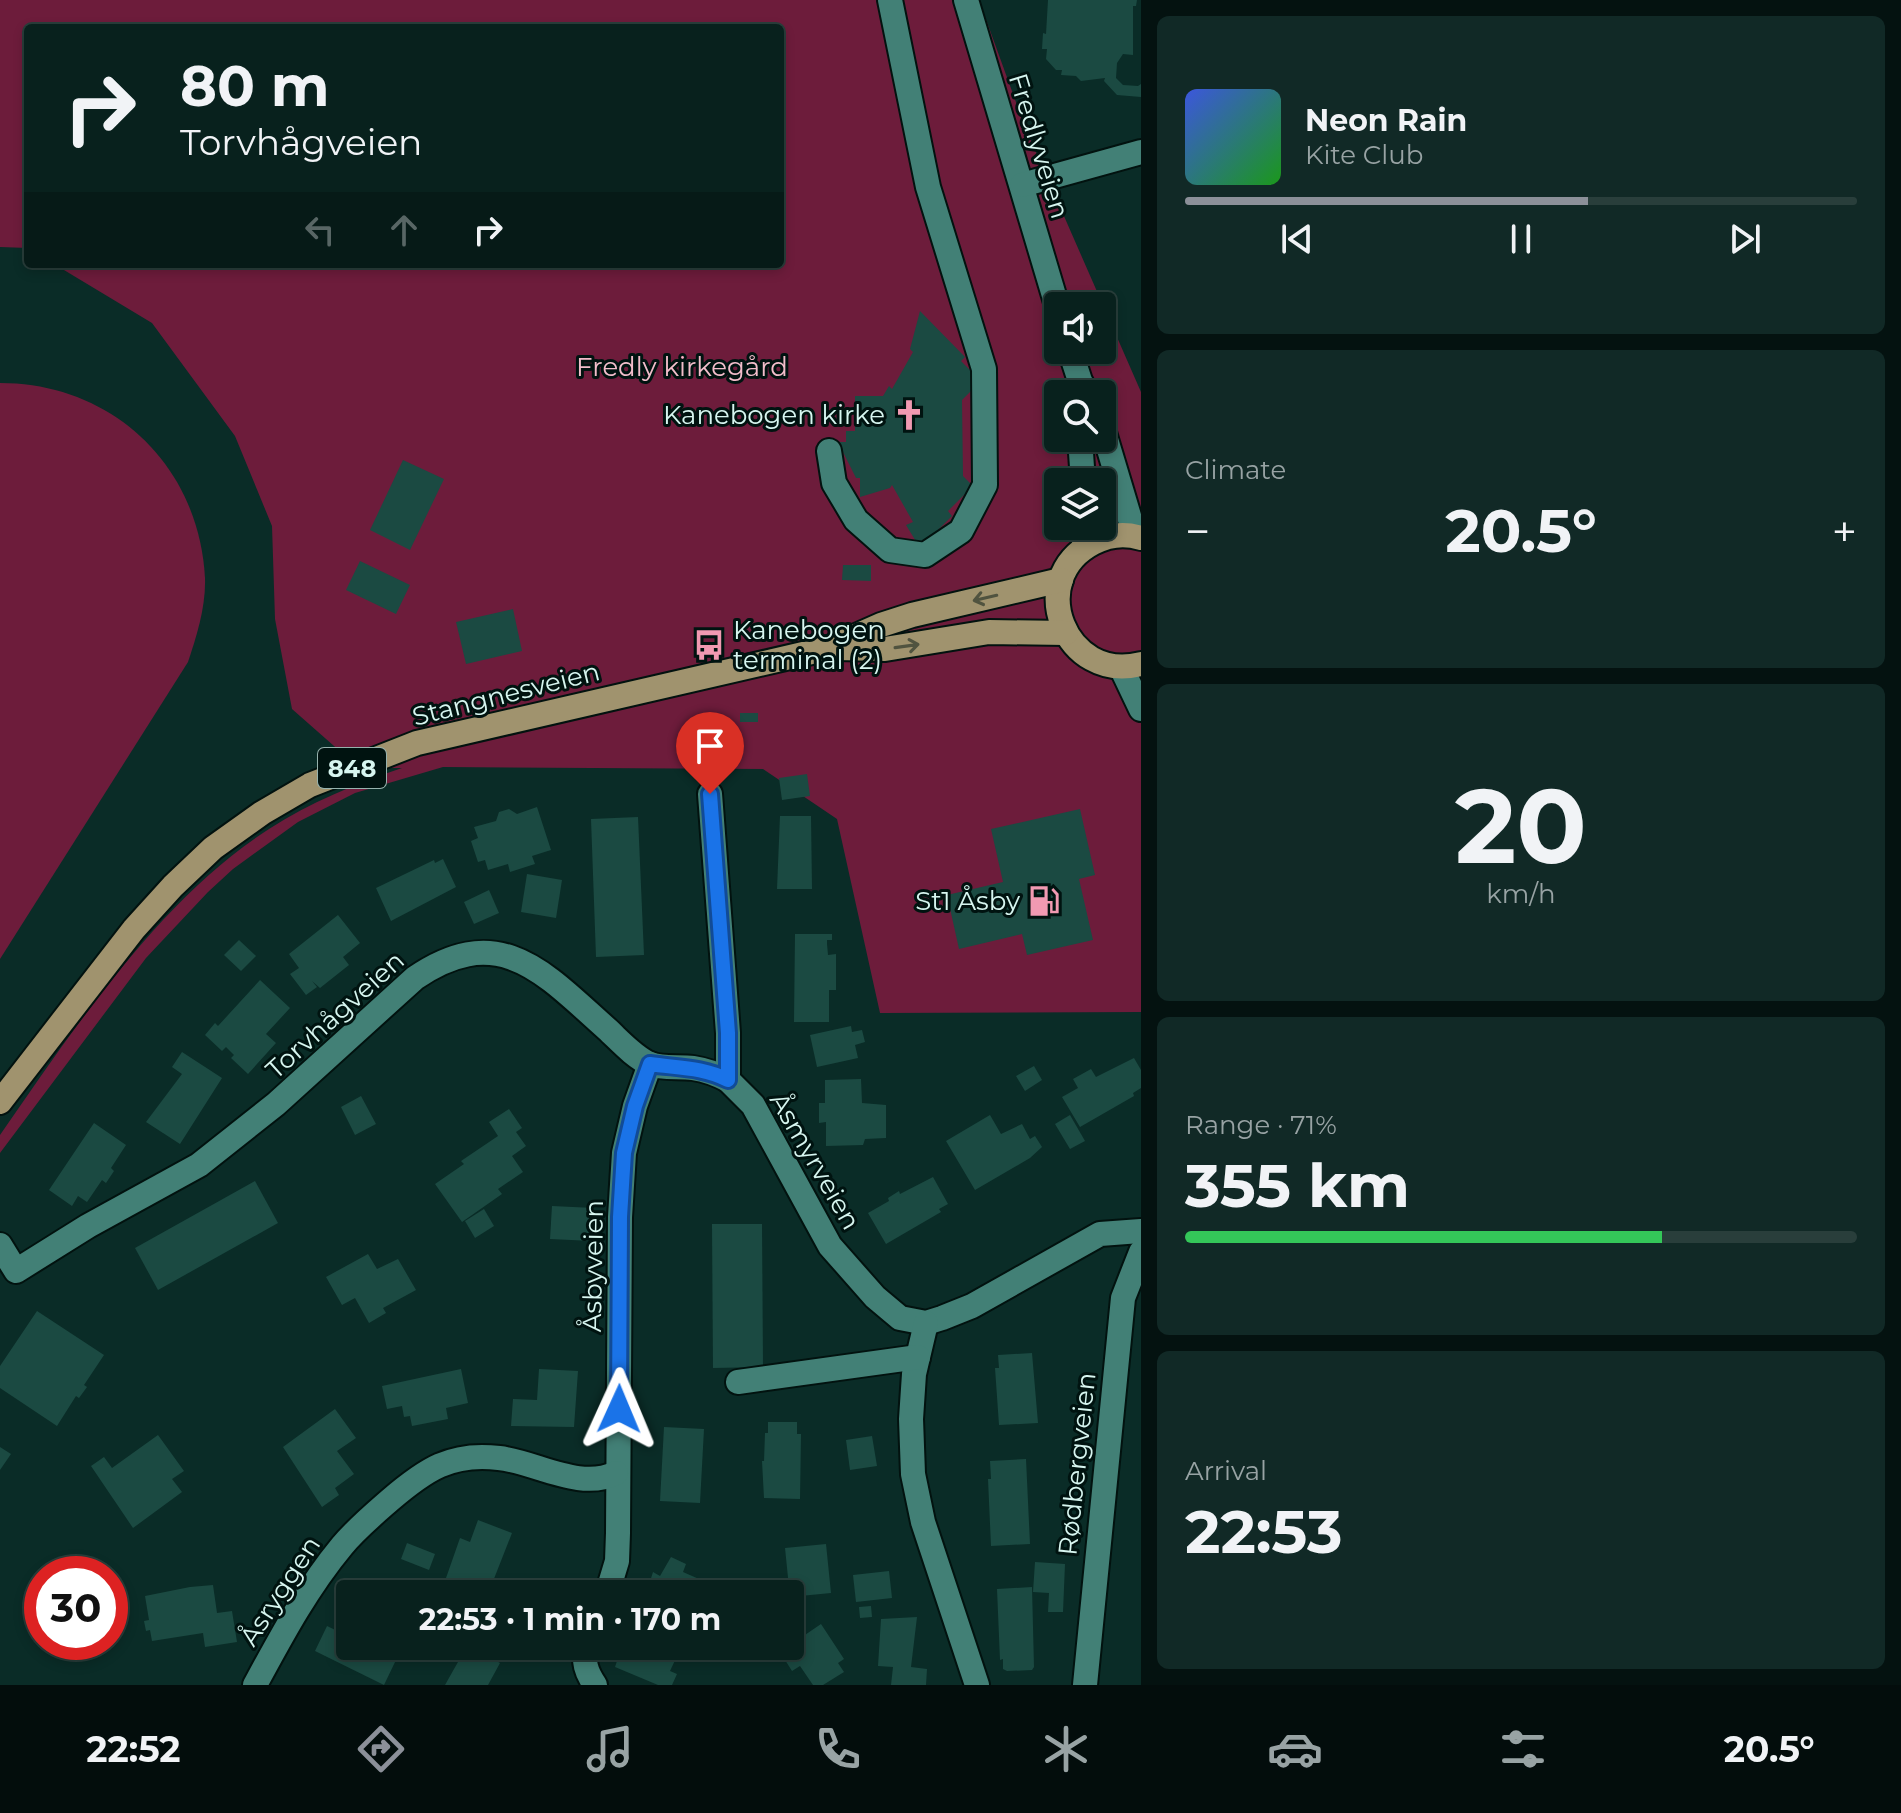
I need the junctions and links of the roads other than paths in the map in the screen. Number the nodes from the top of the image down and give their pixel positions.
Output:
1 (890, 0) edge
2 (966, 0) edge
3 (1141, 152) edge
4 (1022, 185) junction
5 (1053, 292) edge
6 (829, 451) dead end
7 (1110, 452) edge
8 (1116, 537) edge
9 (1138, 537) edge
10 (1082, 540) edge
11 (1061, 580) junction
12 (1066, 633) junction
13 (829, 648) junction
14 (1131, 666) edge
15 (1141, 709) edge
16 (710, 794) dead end
17 (650, 1064) junction
18 (728, 1080) junction
19 (0, 1102) edge
20 (1141, 1231) edge
21 (0, 1245) edge
22 (1141, 1252) edge
23 (926, 1323) junction
24 (918, 1357) junction
25 (738, 1382) dead end
26 (616, 1473) junction
27 (611, 1580) edge
28 (585, 1660) edge
29 (255, 1685) edge
30 (595, 1685) edge
31 (977, 1685) edge
32 (1085, 1685) edge

1 - 6 street
2 - 4 street, Fredlyveien
3 - 4 street
4 - 5 street, Fredlyveien
7 - 9 street
8 - 9 main road
10 - 11 main road
11 - 12 main road
11 -> 13 main road, Stangnesveien / 848
13 -> 12 main road, Stangnesveien / 848
12 - 14 main road
13 - 19 main road, Stangnesveien / 848
14 - 15 street
16 - 18 street
17 - 18 street
17 - 21 street, Torvhågveien
17 - 26 street, Åsbyveien
18 - 23 street, Åsmyrveien
20 - 23 street
22 - 32 street, Rødbergveien
23 - 24 street
24 - 25 street
24 - 31 street
26 - 27 street, Åsbyveien
26 - 29 street, Åsryggen
28 - 30 street

